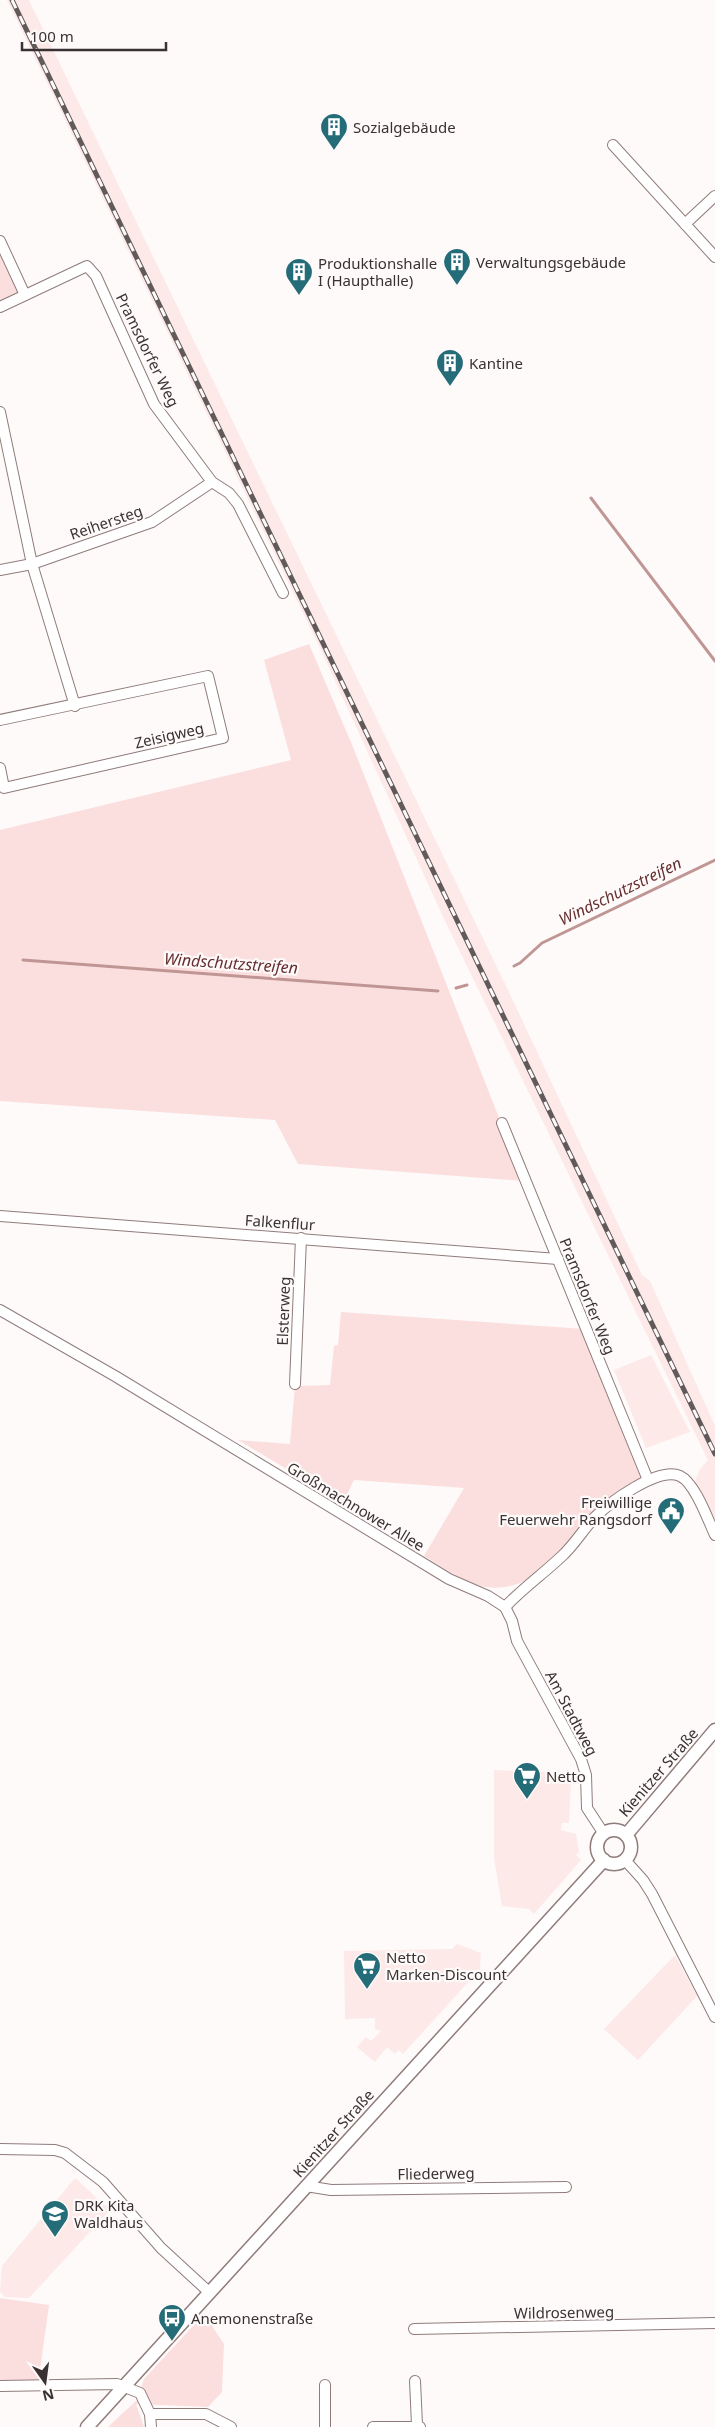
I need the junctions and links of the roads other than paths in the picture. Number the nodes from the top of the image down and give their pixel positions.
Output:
1 (613, 145) dead end
2 (715, 196) edge
3 (685, 224) junction
4 (0, 241) edge
5 (715, 257) edge
6 (25, 295) junction
7 (0, 307) edge
8 (0, 412) edge
9 (212, 482) junction
10 (32, 564) junction
11 (0, 570) edge
12 (283, 593) dead end
13 (75, 706) junction
14 (0, 720) edge
15 (0, 768) edge
16 (502, 1123) dead end
17 (0, 1216) edge
18 (301, 1238) junction
19 (558, 1259) junction
20 (0, 1310) edge
21 (295, 1384) dead end
22 (648, 1480) junction
23 (715, 1535) edge
24 (505, 1607) junction
25 (715, 1730) edge
26 (604, 1834) junction
27 (626, 1835) junction
28 (604, 1860) junction
29 (625, 1860) junction
30 (715, 2017) edge
31 (0, 2150) edge
32 (306, 2186) junction
33 (566, 2187) dead end
34 (210, 2293) junction
35 (715, 2323) edge
36 (414, 2329) dead end
37 (415, 2381) dead end
38 (0, 2386) edge
39 (125, 2386) junction
40 (325, 2386) dead end
41 (150, 2414) junction
42 (418, 2426) edge
43 (86, 2427) edge
44 (151, 2427) edge
45 (231, 2427) edge
46 (325, 2427) edge
47 (373, 2427) edge

1 - 3 street
2 - 3 street
3 - 5 street
4 - 6 street
6 - 7 street
6 - 9 street, Pramsdorfer Weg
8 - 10 street
9 - 10 street, Reihersteg
9 - 12 street, Pramsdorfer Weg
10 - 11 street, Reihersteg
10 - 13 street
13 - 14 street, Zeisigweg
13 - 15 street, Zeisigweg
16 - 19 street, Pramsdorfer Weg
17 - 18 street, Falkenflur
18 - 19 street, Falkenflur
18 - 21 street, Elsterweg
19 - 22 street, Pramsdorfer Weg
20 - 24 street, Großmachnower Allee
22 - 23 street
22 - 24 street
24 - 26 street, Am Stadtweg
25 - 27 street, Kienitzer Straße
26 - 27 street
26 - 28 street
27 - 29 street
28 - 29 street
28 - 32 street, Kienitzer Straße
29 - 30 street
31 - 34 street
32 - 33 street, Fliederweg
32 - 34 street, Kienitzer Straße
34 - 39 street, Kienitzer Straße
35 - 36 street, Wildrosenweg
37 - 42 street
38 - 39 street
39 - 41 street
39 - 43 street, Kienitzer Straße
40 - 46 street
41 - 44 street
41 - 45 street
42 - 47 street

